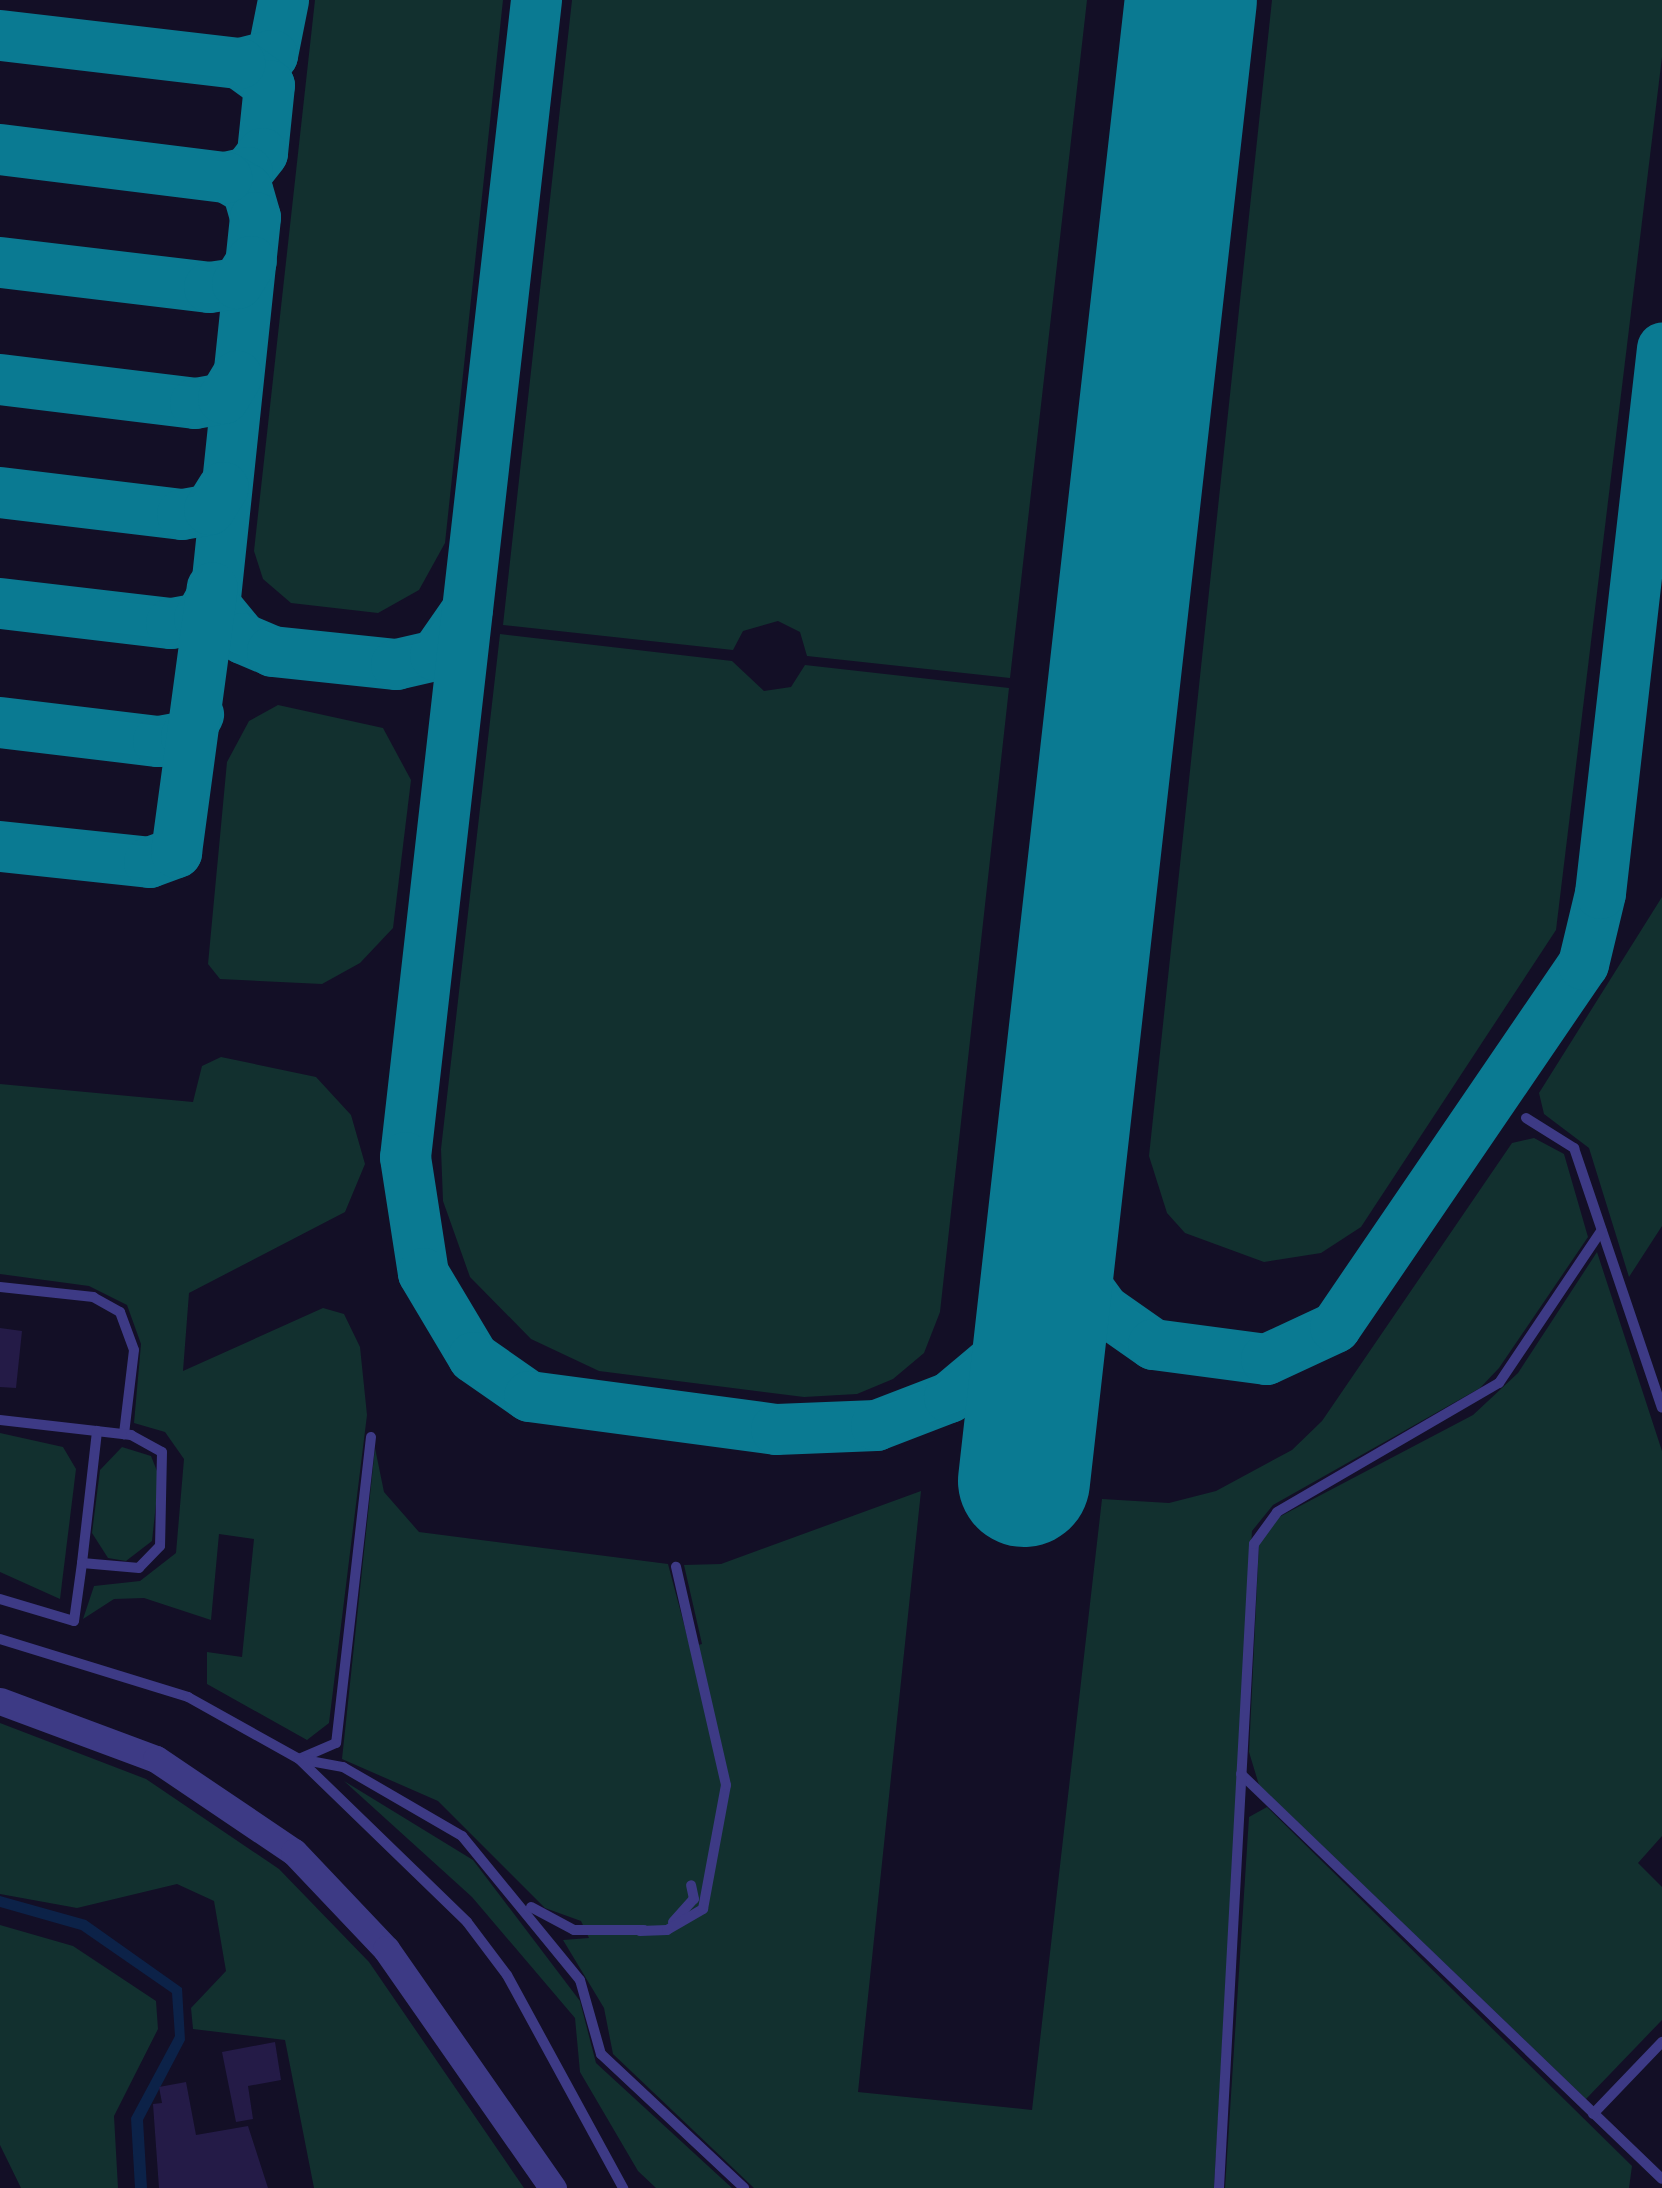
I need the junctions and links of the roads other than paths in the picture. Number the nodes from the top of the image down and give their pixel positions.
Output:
1 (1526, 1118) dead end
2 (1602, 1230) junction
3 (0, 1287) edge
4 (1662, 1408) edge
5 (0, 1420) edge
6 (97, 1431) junction
7 (124, 1435) junction
8 (371, 1437) dead end
9 (82, 1563) junction
10 (676, 1567) dead end
11 (0, 1599) edge
12 (0, 1640) edge
13 (0, 1701) edge
14 (299, 1759) junction
15 (1241, 1774) junction
16 (691, 1885) dead end
17 (523, 1901) junction
18 (640, 1931) junction
19 (1662, 2042) edge
20 (1594, 2114) junction
21 (1660, 2178) edge
22 (553, 2188) edge
23 (623, 2188) edge
24 (744, 2188) edge
25 (1219, 2188) edge
26 (1647, 2188) edge

1 - 2 lane
2 - 4 lane
2 - 15 lane
3 - 7 lane
5 - 6 lane
6 - 7 lane
6 - 9 lane
7 - 9 lane
8 - 14 lane
9 - 11 lane
10 - 18 lane
12 - 14 lane
13 - 22 street
14 - 17 lane
14 - 23 lane
15 - 20 lane
15 - 25 lane
16 - 18 lane
17 - 18 lane
17 - 24 lane
19 - 20 lane
20 - 21 lane
21 - 26 lane

